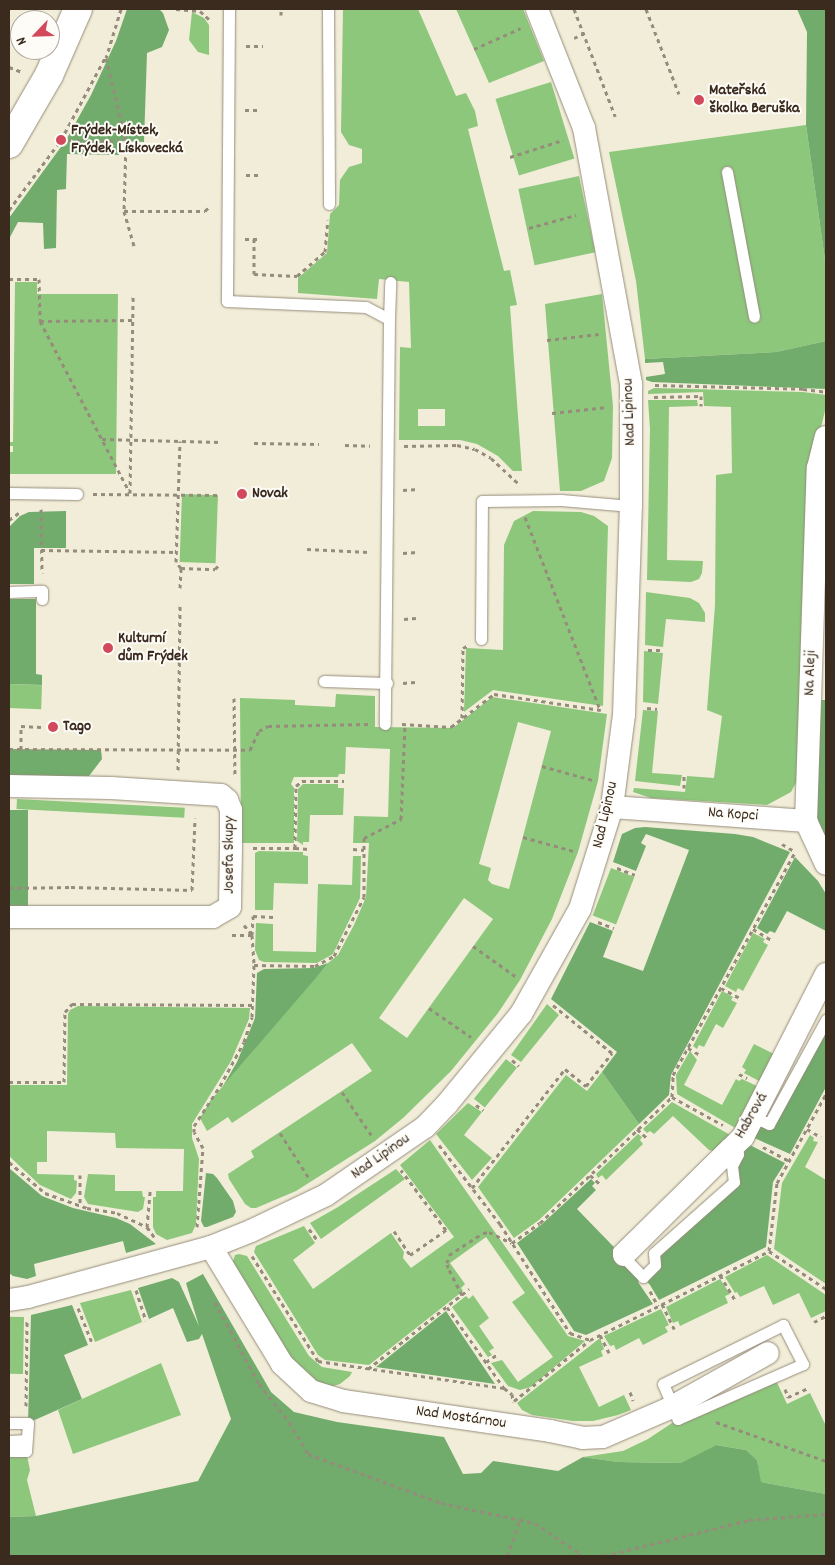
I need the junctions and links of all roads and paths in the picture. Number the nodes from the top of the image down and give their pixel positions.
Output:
1 (78, 9) edge
2 (121, 9) edge
3 (176, 9) edge
4 (229, 9) edge
5 (281, 9) edge
6 (328, 9) edge
7 (574, 9) edge
8 (646, 9) edge
9 (281, 15) dead end
10 (534, 16) edge
11 (213, 25) dead end
12 (586, 33) junction
13 (569, 40) dead end
14 (241, 46) dead end
15 (263, 46) dead end
16 (474, 49) dead end
17 (106, 58) junction
18 (678, 94) dead end
19 (239, 110) dead end
20 (261, 110) dead end
21 (615, 116) dead end
22 (569, 138) dead end
23 (61, 140) junction
24 (126, 141) junction
25 (9, 144) edge
26 (510, 157) dead end
27 (727, 172) dead end
28 (238, 175) dead end
29 (260, 175) dead end
30 (209, 197) dead end
31 (329, 204) joint
32 (9, 210) edge
33 (124, 211) junction
34 (577, 214) dead end
35 (529, 228) dead end
36 (239, 240) dead end
37 (135, 250) dead end
38 (9, 279) edge
39 (390, 282) dead end
40 (134, 294) dead end
41 (754, 316) dead end
42 (389, 319) junction
43 (40, 320) junction
44 (133, 320) junction
45 (607, 334) dead end
46 (547, 340) dead end
47 (631, 384) junction
48 (826, 392) edge
49 (653, 397) dead end
50 (614, 406) dead end
51 (701, 406) dead end
52 (552, 413) dead end
53 (826, 437) edge
54 (101, 439) junction
55 (130, 440) junction
56 (180, 441) junction
57 (221, 442) dead end
58 (254, 443) dead end
59 (318, 444) dead end
60 (345, 445) dead end
61 (389, 446) junction
62 (9, 493) edge
63 (77, 494) joint
64 (130, 494) junction
65 (178, 494) junction
66 (218, 495) dead end
67 (519, 502) junction
68 (41, 506) dead end
69 (631, 506) junction
70 (308, 549) dead end
71 (41, 550) junction
72 (177, 552) junction
73 (388, 554) junction
74 (219, 565) dead end
75 (181, 568) junction
76 (180, 588) dead end
77 (9, 592) edge
78 (42, 595) joint
79 (180, 603) dead end
80 (481, 640) joint
81 (324, 681) dead end
82 (387, 682) junction
83 (234, 698) dead end
84 (600, 710) junction
85 (624, 715) junction
86 (462, 719) junction
87 (385, 724) junction
88 (405, 724) junction
89 (41, 727) dead end
90 (180, 748) junction
91 (9, 749) edge
92 (21, 749) junction
93 (234, 751) junction
94 (542, 766) dead end
95 (598, 781) dead end
96 (9, 786) edge
97 (177, 791) junction
98 (612, 807) junction
99 (231, 810) junction
100 (190, 817) dead end
101 (806, 820) junction
102 (523, 837) dead end
103 (295, 848) dead end
104 (309, 849) dead end
105 (353, 849) dead end
106 (364, 850) junction
107 (578, 852) dead end
108 (795, 852) dead end
109 (826, 864) edge
110 (614, 867) dead end
111 (635, 874) dead end
112 (9, 888) edge
113 (230, 907) junction
114 (252, 916) dead end
115 (9, 917) edge
116 (273, 917) dead end
117 (753, 929) junction
118 (771, 940) dead end
119 (473, 946) dead end
120 (826, 962) edge
121 (254, 966) junction
122 (826, 974) edge
123 (520, 980) dead end
124 (721, 988) junction
125 (740, 998) dead end
126 (546, 999) dead end
127 (253, 1005) junction
128 (429, 1008) dead end
129 (826, 1020) edge
130 (476, 1040) dead end
131 (688, 1048) junction
132 (700, 1055) dead end
133 (9, 1082) edge
134 (342, 1092) dead end
135 (826, 1094) edge
136 (753, 1117) junction
137 (425, 1127) junction
138 (638, 1129) junction
139 (807, 1130) junction
140 (280, 1132) dead end
141 (821, 1137) dead end
142 (375, 1140) dead end
143 (648, 1140) dead end
144 (9, 1162) edge
145 (396, 1163) dead end
146 (80, 1175) dead end
147 (590, 1175) junction
148 (312, 1182) dead end
149 (601, 1185) dead end
150 (472, 1188) junction
151 (150, 1191) dead end
152 (80, 1206) junction
153 (304, 1222) dead end
154 (147, 1227) junction
155 (394, 1232) dead end
156 (158, 1241) dead end
157 (204, 1241) junction
158 (318, 1241) dead end
159 (512, 1243) junction
160 (769, 1251) junction
161 (624, 1255) dead end
162 (720, 1275) junction
163 (134, 1285) dead end
164 (469, 1289) dead end
165 (826, 1289) edge
166 (462, 1295) junction
167 (18, 1298) edge
168 (75, 1300) dead end
169 (213, 1300) dead end
170 (735, 1300) dead end
171 (662, 1304) junction
172 (447, 1307) junction
173 (826, 1316) edge
174 (146, 1320) dead end
175 (814, 1322) dead end
176 (674, 1329) dead end
177 (600, 1335) junction
178 (590, 1340) junction
179 (92, 1343) dead end
180 (609, 1353) dead end
181 (768, 1353) dead end
182 (498, 1354) dead end
183 (486, 1362) junction
184 (368, 1369) dead end
185 (513, 1402) junction
186 (517, 1409) dead end
187 (680, 1410) junction
188 (9, 1423) edge
189 (26, 1423) junction
190 (9, 1440) edge
191 (26, 1440) dead end
192 (9, 1451) edge
193 (826, 1461) edge
194 (826, 1514) edge
195 (520, 1520) junction
196 (507, 1556) edge
197 (580, 1556) edge
198 (604, 1556) edge

1 - 25 main road
2 - 17 path
3 - 11 path
4 - 42 lane
5 - 9 path
6 - 31 lane
7 - 12 path
8 - 18 path
10 - 16 path
10 - 47 street, Nad Lipinou
12 - 13 path
12 - 21 path
14 - 15 path
17 - 23 path
17 - 24 path
19 - 20 path
22 - 26 path
23 - 24 path
23 - 32 path
24 - 33 path
27 - 41 lane
28 - 29 path
30 - 33 path
31 - 36 path
33 - 37 path
34 - 35 path
38 - 43 path
39 - 42 lane
40 - 44 path
42 - 61 lane
43 - 44 path
43 - 54 path
44 - 55 path
45 - 46 path
47 - 48 path
47 - 69 street, Nad Lipinou
49 - 51 path
50 - 52 path
53 - 101 street, Na Aleji
54 - 55 path
54 - 64 path
55 - 56 path
55 - 64 path
56 - 57 path
56 - 65 path
58 - 59 path
60 - 61 path
61 - 67 path
61 - 73 lane
62 - 63 lane
63 - 64 path
64 - 65 path
65 - 66 path
65 - 72 path
67 - 69 lane
67 - 80 lane
67 - 84 path
68 - 71 path
69 - 85 street, Nad Lipinou
70 - 73 path
71 - 72 path
71 - 78 path
72 - 75 path
73 - 82 lane
74 - 75 path
75 - 76 path
77 - 78 lane
79 - 90 path
80 - 86 path
81 - 82 lane
82 - 87 lane
83 - 93 path
84 - 85 path
84 - 86 path
85 - 98 street, Nad Lipinou
86 - 88 path
87 - 88 path
87 - 93 path
88 - 106 path
89 - 92 path
90 - 92 path
90 - 93 path
90 - 97 path
91 - 92 path
93 - 99 path
94 - 95 path
96 - 97 street, Josefa Skupy
97 - 99 street, Josefa Skupy
98 - 101 street, Na Kopci
98 - 137 street, Nad Lipinou
99 - 113 street, Josefa Skupy
100 - 112 path
101 - 109 street
102 - 107 path
103 - 104 path
105 - 106 path
106 - 121 path
108 - 117 path
110 - 111 path
113 - 115 street, Josefa Skupy
113 - 121 path
114 - 116 path
117 - 118 path
117 - 124 path
119 - 123 path
120 - 136 lane
121 - 127 path
122 - 136 street, Habrová
124 - 125 path
124 - 131 path
126 - 150 path
127 - 133 path
127 - 157 path
128 - 130 path
129 - 136 lane
131 - 132 path
131 - 138 path
134 - 142 path
135 - 139 path
136 - 161 street, Habrová
137 - 150 path
137 - 157 street, Nad Lipinou
138 - 143 path
138 - 147 path
139 - 141 path
139 - 160 path
140 - 148 path
144 - 152 path
145 - 155 path
146 - 152 path
147 - 149 path
147 - 159 path
150 - 159 path
151 - 154 path
152 - 154 path
153 - 158 path
154 - 156 path
157 - 167 street, Nad Lipinou
157 - 187 street, Nad Mostárnou
159 - 166 path
159 - 178 path
160 - 162 path
160 - 165 path
162 - 170 path
162 - 171 path
163 - 174 path
164 - 166 path
166 - 172 path
167 - 189 path
168 - 179 path
169 - 195 path
171 - 176 path
171 - 177 path
172 - 183 path
172 - 184 path
173 - 175 path
177 - 178 path
177 - 180 path
178 - 185 path
181 - 187 street, Nad Mostárnou
182 - 183 path
183 - 185 path
185 - 186 path
187 - 187 lane
187 - 193 path
188 - 189 lane
189 - 192 lane
190 - 191 lane
194 - 198 path
195 - 196 path
195 - 197 path

